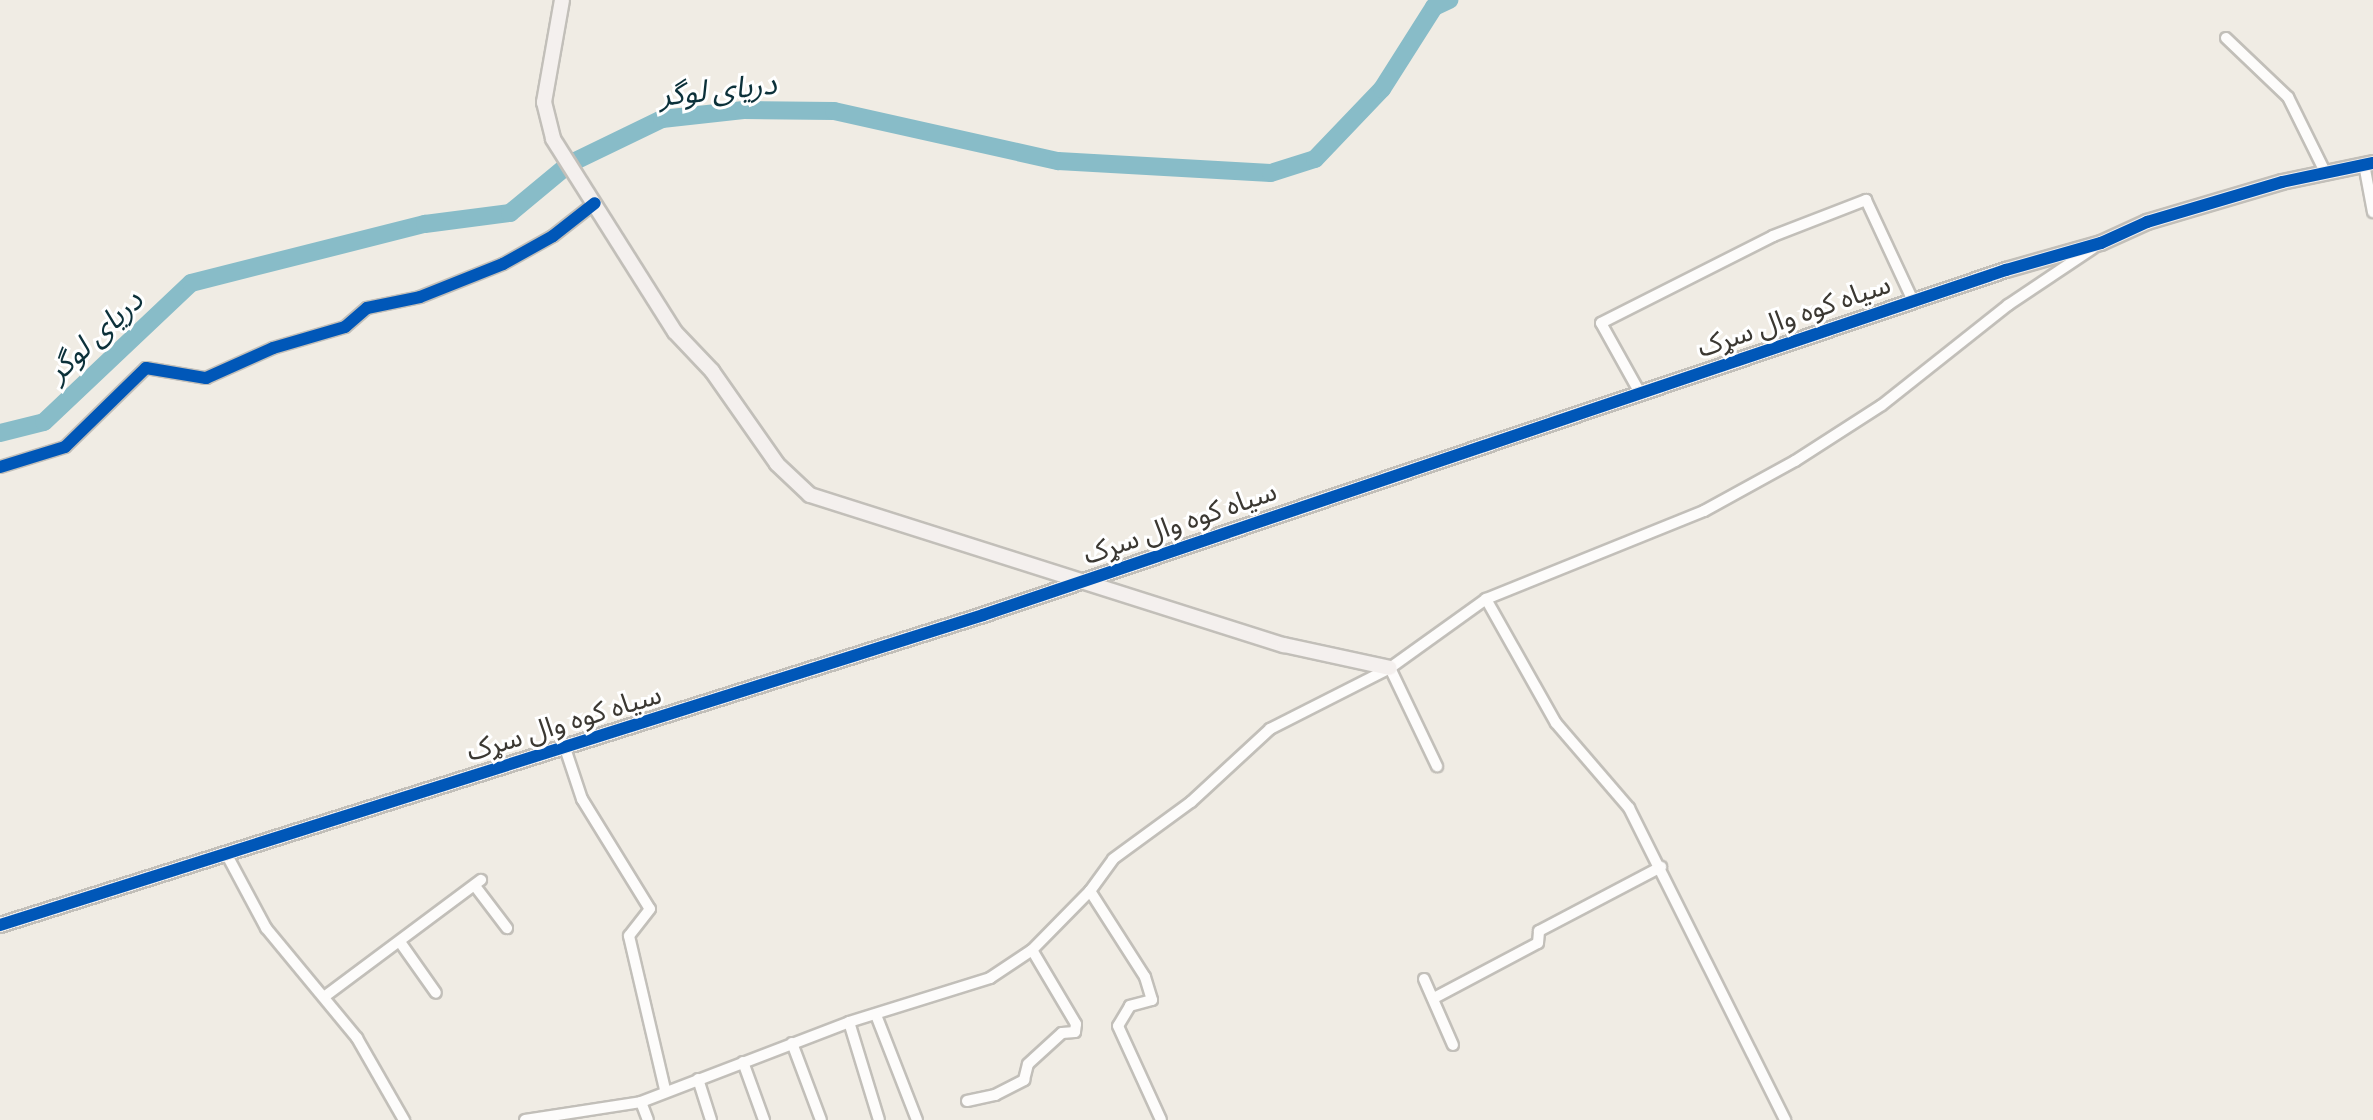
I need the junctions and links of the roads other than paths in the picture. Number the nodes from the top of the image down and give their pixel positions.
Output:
1 (562, 0) edge
2 (2226, 38) dead end
3 (2368, 163) edge
4 (2325, 172) junction
5 (595, 203) junction
6 (2373, 212) edge
7 (2101, 243) junction
8 (1913, 301) junction
9 (1640, 393) junction
10 (0, 467) edge
11 (1081, 582) junction
12 (1486, 599) junction
13 (1390, 668) junction
14 (565, 748) junction
15 (1437, 766) dead end
16 (228, 857) junction
17 (1661, 867) junction
18 (1090, 891) junction
19 (0, 925) edge
20 (507, 928) dead end
21 (400, 942) junction
22 (1032, 950) junction
23 (1424, 979) dead end
24 (436, 993) dead end
25 (324, 997) junction
26 (1436, 997) junction
27 (876, 1015) junction
28 (849, 1022) junction
29 (792, 1043) junction
30 (1453, 1045) dead end
31 (743, 1062) junction
32 (698, 1079) junction
33 (665, 1089) junction
34 (967, 1101) dead end
35 (641, 1102) junction
36 (404, 1120) edge
37 (525, 1120) edge
38 (648, 1120) edge
39 (711, 1120) edge
40 (764, 1120) edge
41 (821, 1120) edge
42 (879, 1120) edge
43 (917, 1120) edge
44 (1161, 1120) edge
45 (1785, 1120) edge

1 - 5 street
2 - 4 street
3 - 4 street, سیاه کوه وال سړک
3 - 6 street
4 - 7 street, سیاه کوه وال سړک
5 - 10 street
5 - 11 street
7 - 8 street, سیاه کوه وال سړک
7 - 12 street
8 - 9 street, سیاه کوه وال سړک
8 - 9 street
9 - 11 street, سیاه کوه وال سړک
11 - 13 street
11 - 14 street, سیاه کوه وال سړک
12 - 13 street
12 - 17 street
13 - 15 street
13 - 18 street
14 - 16 street, سیاه کوه وال سړک
14 - 33 street
16 - 19 street, سیاه کوه وال سړک
16 - 25 street
17 - 26 street
17 - 45 street
18 - 22 street
18 - 44 street
20 - 21 street
21 - 24 street
21 - 25 street
22 - 27 street
22 - 34 street
23 - 26 street
25 - 36 street
26 - 30 street
27 - 28 street
27 - 43 street
28 - 29 street
28 - 42 street
29 - 31 street
29 - 41 street
31 - 32 street
31 - 40 street
32 - 33 street
32 - 39 street
33 - 35 street
35 - 37 street
35 - 38 street

